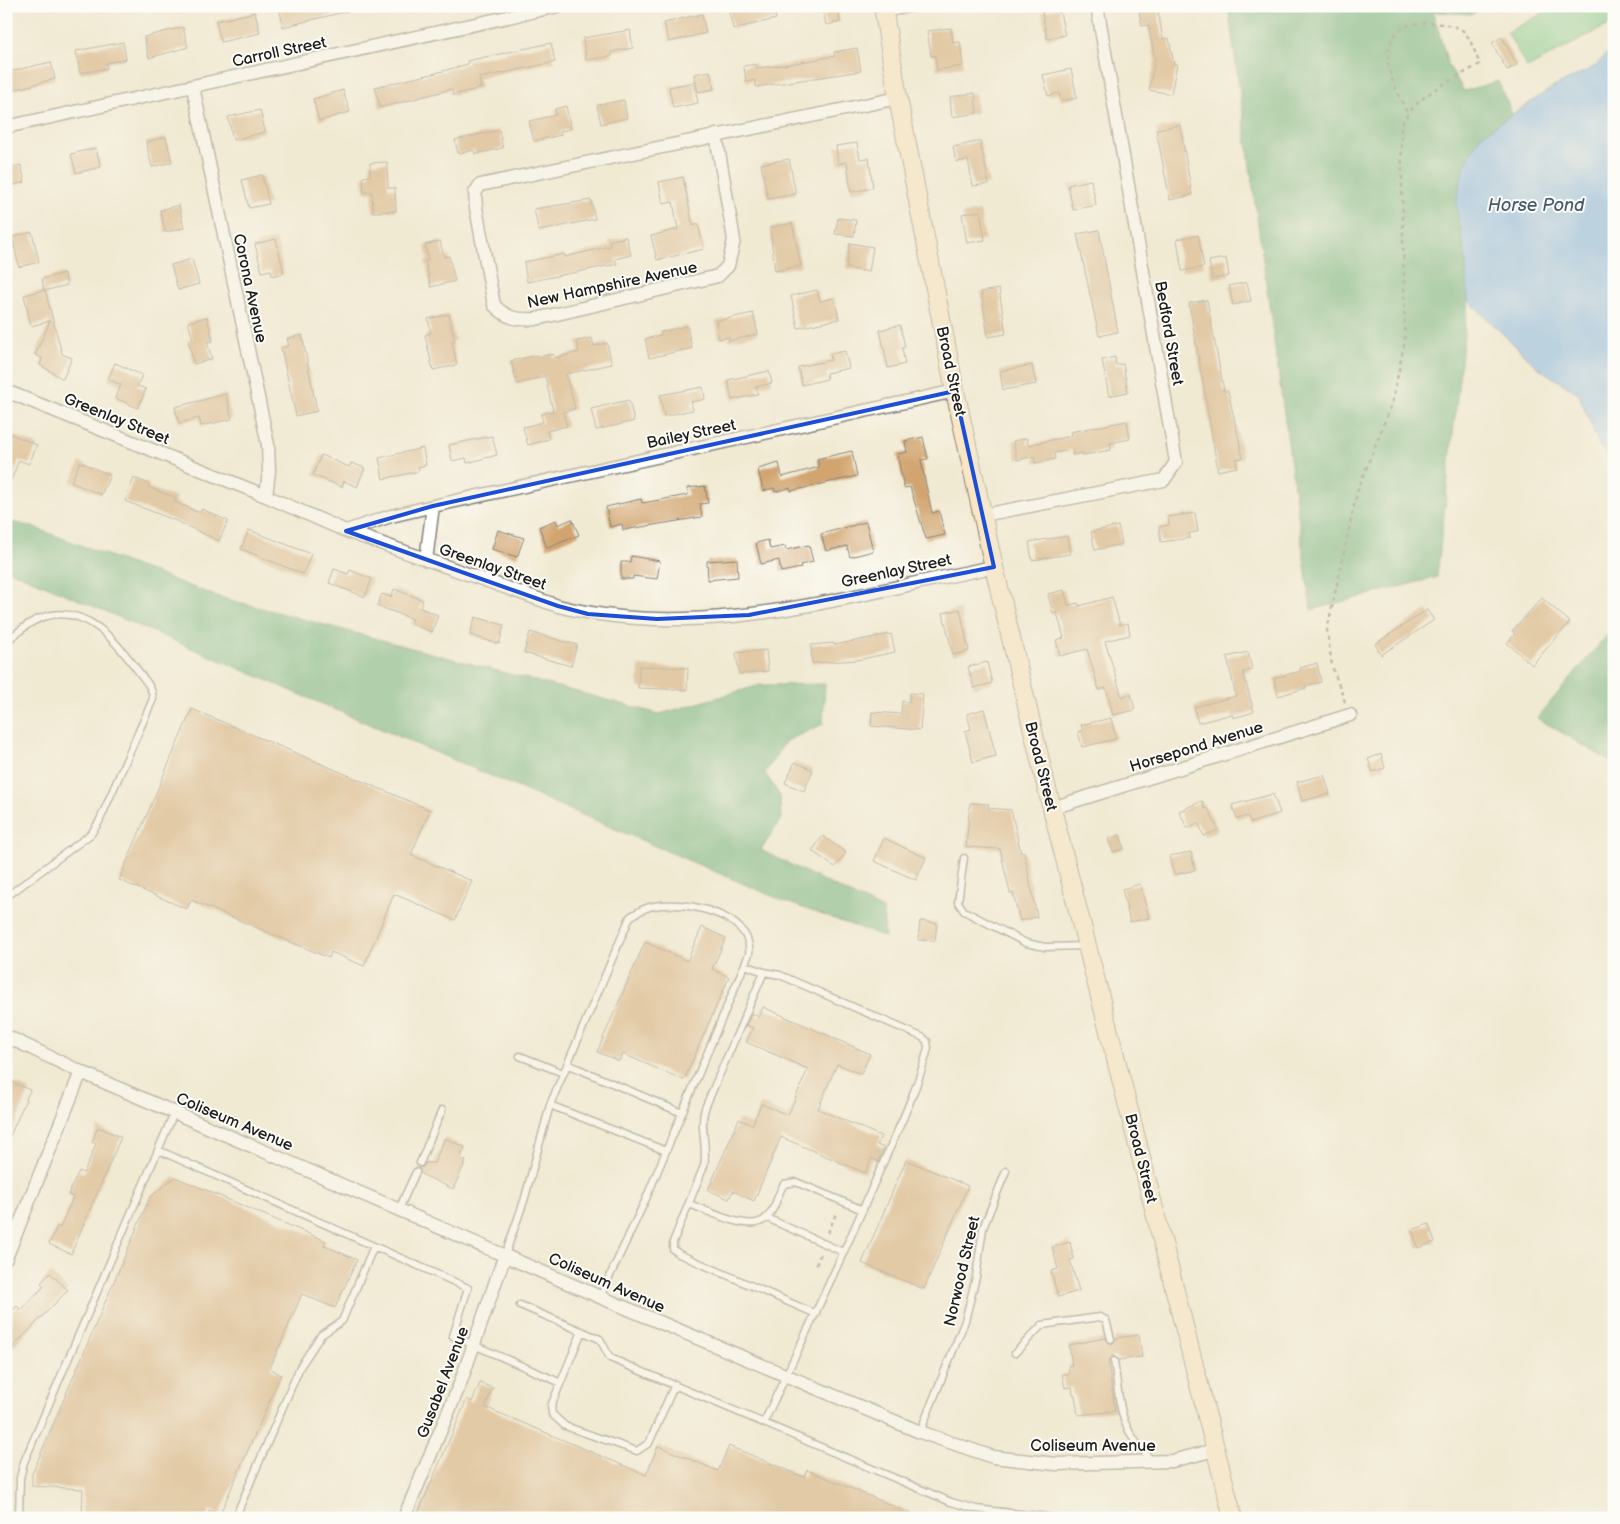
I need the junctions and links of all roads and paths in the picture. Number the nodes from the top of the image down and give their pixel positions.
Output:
1 (558, 6) edge
2 (908, 6) edge
3 (1097, 6) edge
4 (883, 8) edge
5 (192, 87) junction
6 (898, 98) junction
7 (1407, 113) junction
8 (6, 127) edge
9 (716, 135) junction
10 (955, 391) junction
11 (6, 392) edge
12 (266, 496) junction
13 (433, 506) junction
14 (983, 515) junction
15 (346, 531) junction
16 (426, 560) junction
17 (994, 567) junction
18 (6, 642) edge
19 (1350, 715) joint
20 (1052, 808) junction
21 (964, 858) dead end
22 (6, 897) edge
23 (1088, 946) junction
24 (745, 965) junction
25 (764, 972) junction
26 (6, 1036) edge
27 (520, 1056) dead end
28 (567, 1064) junction
29 (81, 1072) junction
30 (563, 1073) junction
31 (550, 1105) junction
32 (442, 1110) dead end
33 (174, 1113) junction
34 (682, 1113) junction
35 (158, 1150) junction
36 (666, 1151) junction
37 (420, 1163) dead end
38 (1006, 1171) dead end
39 (416, 1172) dead end
40 (689, 1204) junction
41 (399, 1209) junction
42 (838, 1210) dead end
43 (863, 1210) junction
44 (767, 1218) junction
45 (828, 1233) dead end
46 (374, 1246) junction
47 (821, 1252) dead end
48 (843, 1252) junction
49 (505, 1255) junction
50 (6, 1258) edge
51 (816, 1265) dead end
52 (600, 1297) junction
53 (520, 1305) dead end
54 (816, 1314) junction
55 (582, 1331) junction
56 (1111, 1339) dead end
57 (474, 1345) junction
58 (1015, 1353) dead end
59 (1114, 1361) dead end
60 (786, 1376) junction
61 (559, 1382) junction
62 (675, 1384) junction
63 (764, 1422) junction
64 (920, 1432) junction
65 (1216, 1450) junction
66 (1153, 1462) junction
67 (19, 1518) edge
68 (235, 1518) edge
69 (404, 1518) edge
70 (1056, 1518) edge
71 (1232, 1518) edge

1 - 5 street, Carroll Street
2 - 4 street
3 - 14 street, Bedford Street
4 - 6 main road, Broad Street
5 - 8 street, Carroll Street
5 - 12 street, Corona Avenue
6 - 9 street, New Hampshire Avenue
6 - 10 main road, Broad Street
7 - 7 path
7 - 19 path
9 - 9 street, New Hampshire Avenue
10 - 13 street, Bailey Street
10 - 14 main road, Broad Street
11 - 12 street, Greenlay Street
12 - 15 street, Greenlay Street
13 - 15 street, Bailey Street
13 - 16 street
14 - 17 main road, Broad Street
15 - 16 street, Greenlay Street
16 - 17 street, Greenlay Street
17 - 20 main road, Broad Street
18 - 22 lane
19 - 20 street, Horsepond Avenue
20 - 23 main road, Broad Street
21 - 23 lane
23 - 65 main road, Broad Street
24 - 25 lane
24 - 28 lane
24 - 34 lane
25 - 40 lane
25 - 43 lane
26 - 29 street, Coliseum Avenue
27 - 30 lane
28 - 30 lane
28 - 34 lane
29 - 33 street, Coliseum Avenue
29 - 50 street
30 - 31 lane
31 - 36 lane
31 - 49 lane
32 - 37 lane
33 - 35 lane
33 - 41 street, Coliseum Avenue
34 - 36 lane
35 - 46 lane
35 - 67 lane
36 - 52 lane
38 - 64 lane, Norwood Street
39 - 41 lane
40 - 44 lane
40 - 54 lane
41 - 49 street, Coliseum Avenue
42 - 45 path
43 - 44 lane
43 - 48 lane
44 - 48 lane
46 - 57 lane
46 - 68 lane
47 - 51 path
48 - 54 lane
49 - 52 street, Coliseum Avenue
49 - 57 street, Gusabel Avenue
52 - 60 street, Coliseum Avenue
53 - 55 lane
54 - 60 lane
55 - 61 lane
55 - 62 lane
56 - 58 lane
57 - 61 lane
57 - 69 street, Gusabel Avenue
59 - 66 lane
60 - 63 lane
60 - 64 street, Coliseum Avenue
61 - 62 lane
62 - 63 lane
63 - 70 lane
64 - 66 street, Coliseum Avenue
65 - 66 street, Coliseum Avenue
65 - 71 main road, Broad Street

